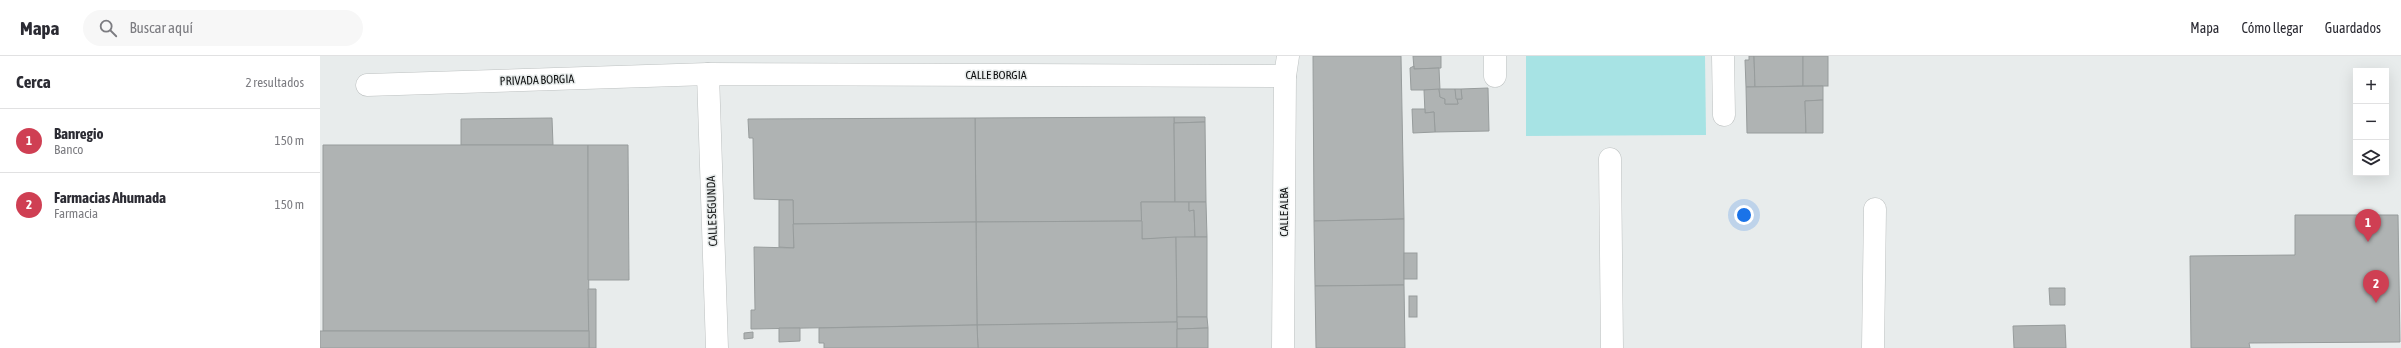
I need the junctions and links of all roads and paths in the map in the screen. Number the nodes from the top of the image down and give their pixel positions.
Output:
1 (1723, 56) edge
2 (1286, 66) edge
3 (708, 74) junction
4 (366, 85) dead end
5 (1724, 115) dead end
6 (1610, 159) dead end
7 (1875, 209) dead end
8 (717, 348) edge
9 (1283, 348) edge
10 (1612, 348) edge
11 (1873, 348) edge

1 - 5 street
2 - 3 street, CALLE BORGIA
2 - 9 street, CALLE ALBA
3 - 4 street, PRIVADA BORGIA
3 - 8 street, CALLE SEGUNDA
6 - 10 street
7 - 11 street

